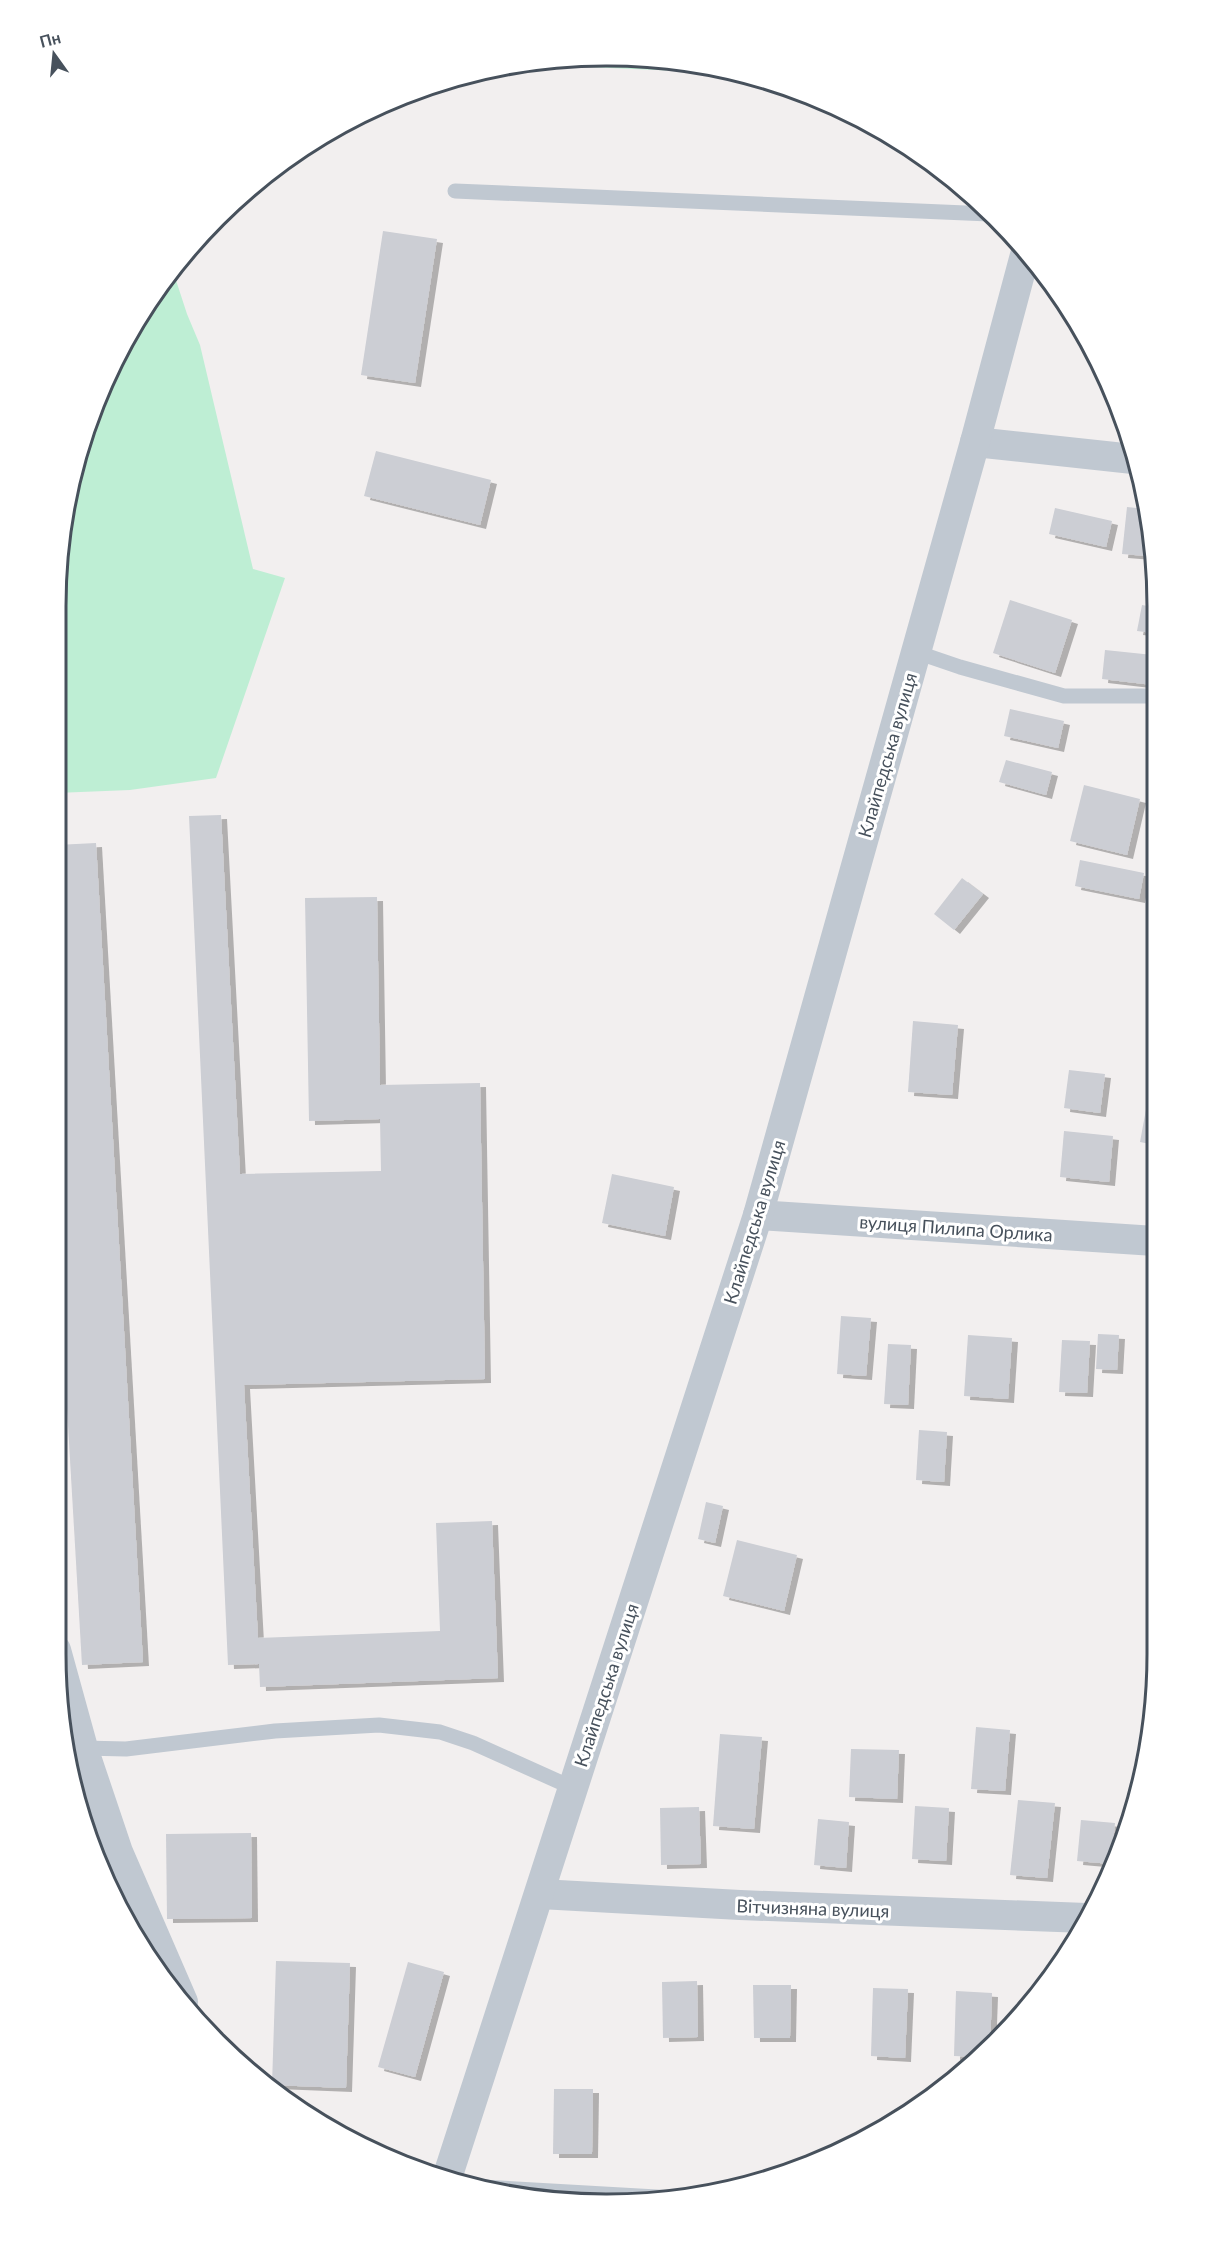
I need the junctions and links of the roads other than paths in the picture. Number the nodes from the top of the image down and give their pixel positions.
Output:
1 (455, 191) dead end
2 (978, 214) edge
3 (1023, 262) edge
4 (975, 442) junction
5 (1126, 458) edge
6 (916, 652) junction
7 (1147, 696) edge
8 (758, 1215) junction
9 (1147, 1239) edge
10 (67, 1693) edge
11 (82, 1748) junction
12 (573, 1788) junction
13 (540, 1893) junction
14 (1079, 1917) edge
15 (170, 1972) edge
16 (450, 2170) edge
17 (556, 2191) edge
18 (602, 2194) edge

1 - 2 lane
3 - 4 street, Клайпедська вулиця
4 - 5 street
4 - 6 street, Клайпедська вулиця
6 - 7 lane
6 - 8 street, Клайпедська вулиця
8 - 9 street, вулиця Пилипа Орлика
8 - 12 street, Клайпедська вулиця
10 - 11 street
11 - 12 lane
11 - 15 street
12 - 13 street, Клайпедська вулиця
13 - 14 street, Вітчизняна вулиця
13 - 16 street, Клайпедська вулиця
17 - 18 lane

